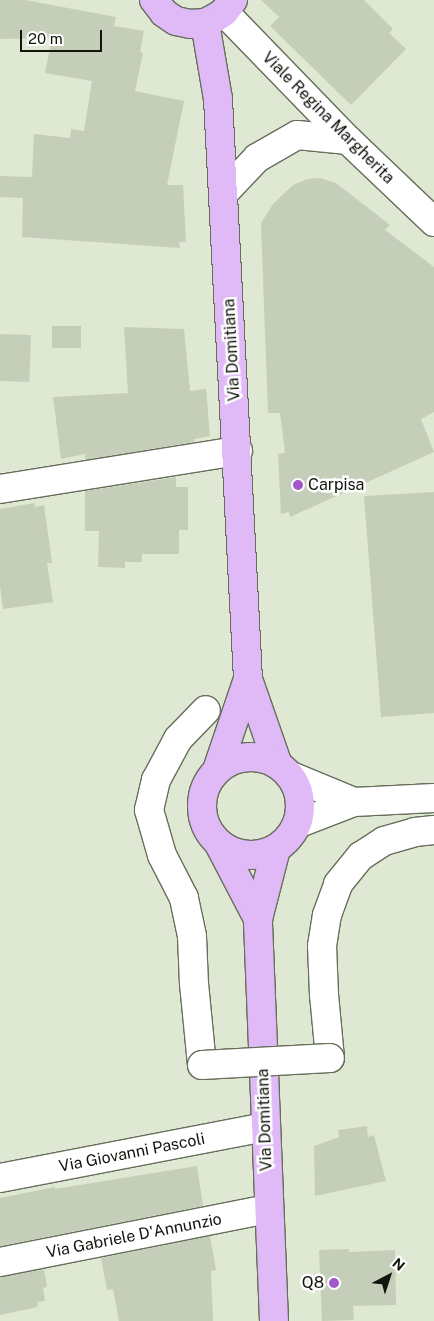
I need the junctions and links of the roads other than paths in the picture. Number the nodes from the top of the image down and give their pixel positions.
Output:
1 (154, 0) edge
2 (221, 12) edge
3 (348, 140) junction
4 (223, 194) junction
5 (434, 222) edge
6 (238, 452) junction
7 (0, 489) edge
8 (248, 679) junction
9 (206, 710) dead end
10 (216, 770) junction
11 (285, 770) junction
12 (434, 798) edge
13 (354, 802) junction
14 (298, 824) junction
15 (434, 830) edge
16 (219, 844) junction
17 (276, 849) junction
18 (258, 919) junction
19 (265, 1127) junction
20 (0, 1178) edge
21 (268, 1210) junction
22 (0, 1262) edge
23 (274, 1321) edge

1 - 2 main road
2 - 3 street, Viale Regina Margherita
2 - 4 main road, Via Domitiana
3 - 4 street
3 - 5 street, Viale Regina Margherita
4 - 6 main road, Via Domitiana
6 - 7 street
6 - 8 main road, Via Domitiana
8 - 10 main road, Via Domitiana
8 - 11 main road, Via Domitiana
9 - 15 street, bridge
10 - 11 main road
10 - 16 main road
11 - 13 street
11 - 14 main road
12 - 13 street
13 - 14 street
14 - 17 main road
16 - 17 main road
16 - 18 main road, Via Domitiana
17 - 18 main road, Via Domitiana
18 - 19 main road, Via Domitiana
19 - 20 street, Via Giovanni Pascoli
19 - 21 main road, Via Domitiana
21 - 22 street, Via Gabriele D'Annunzio
21 - 23 main road, Via Domitiana

